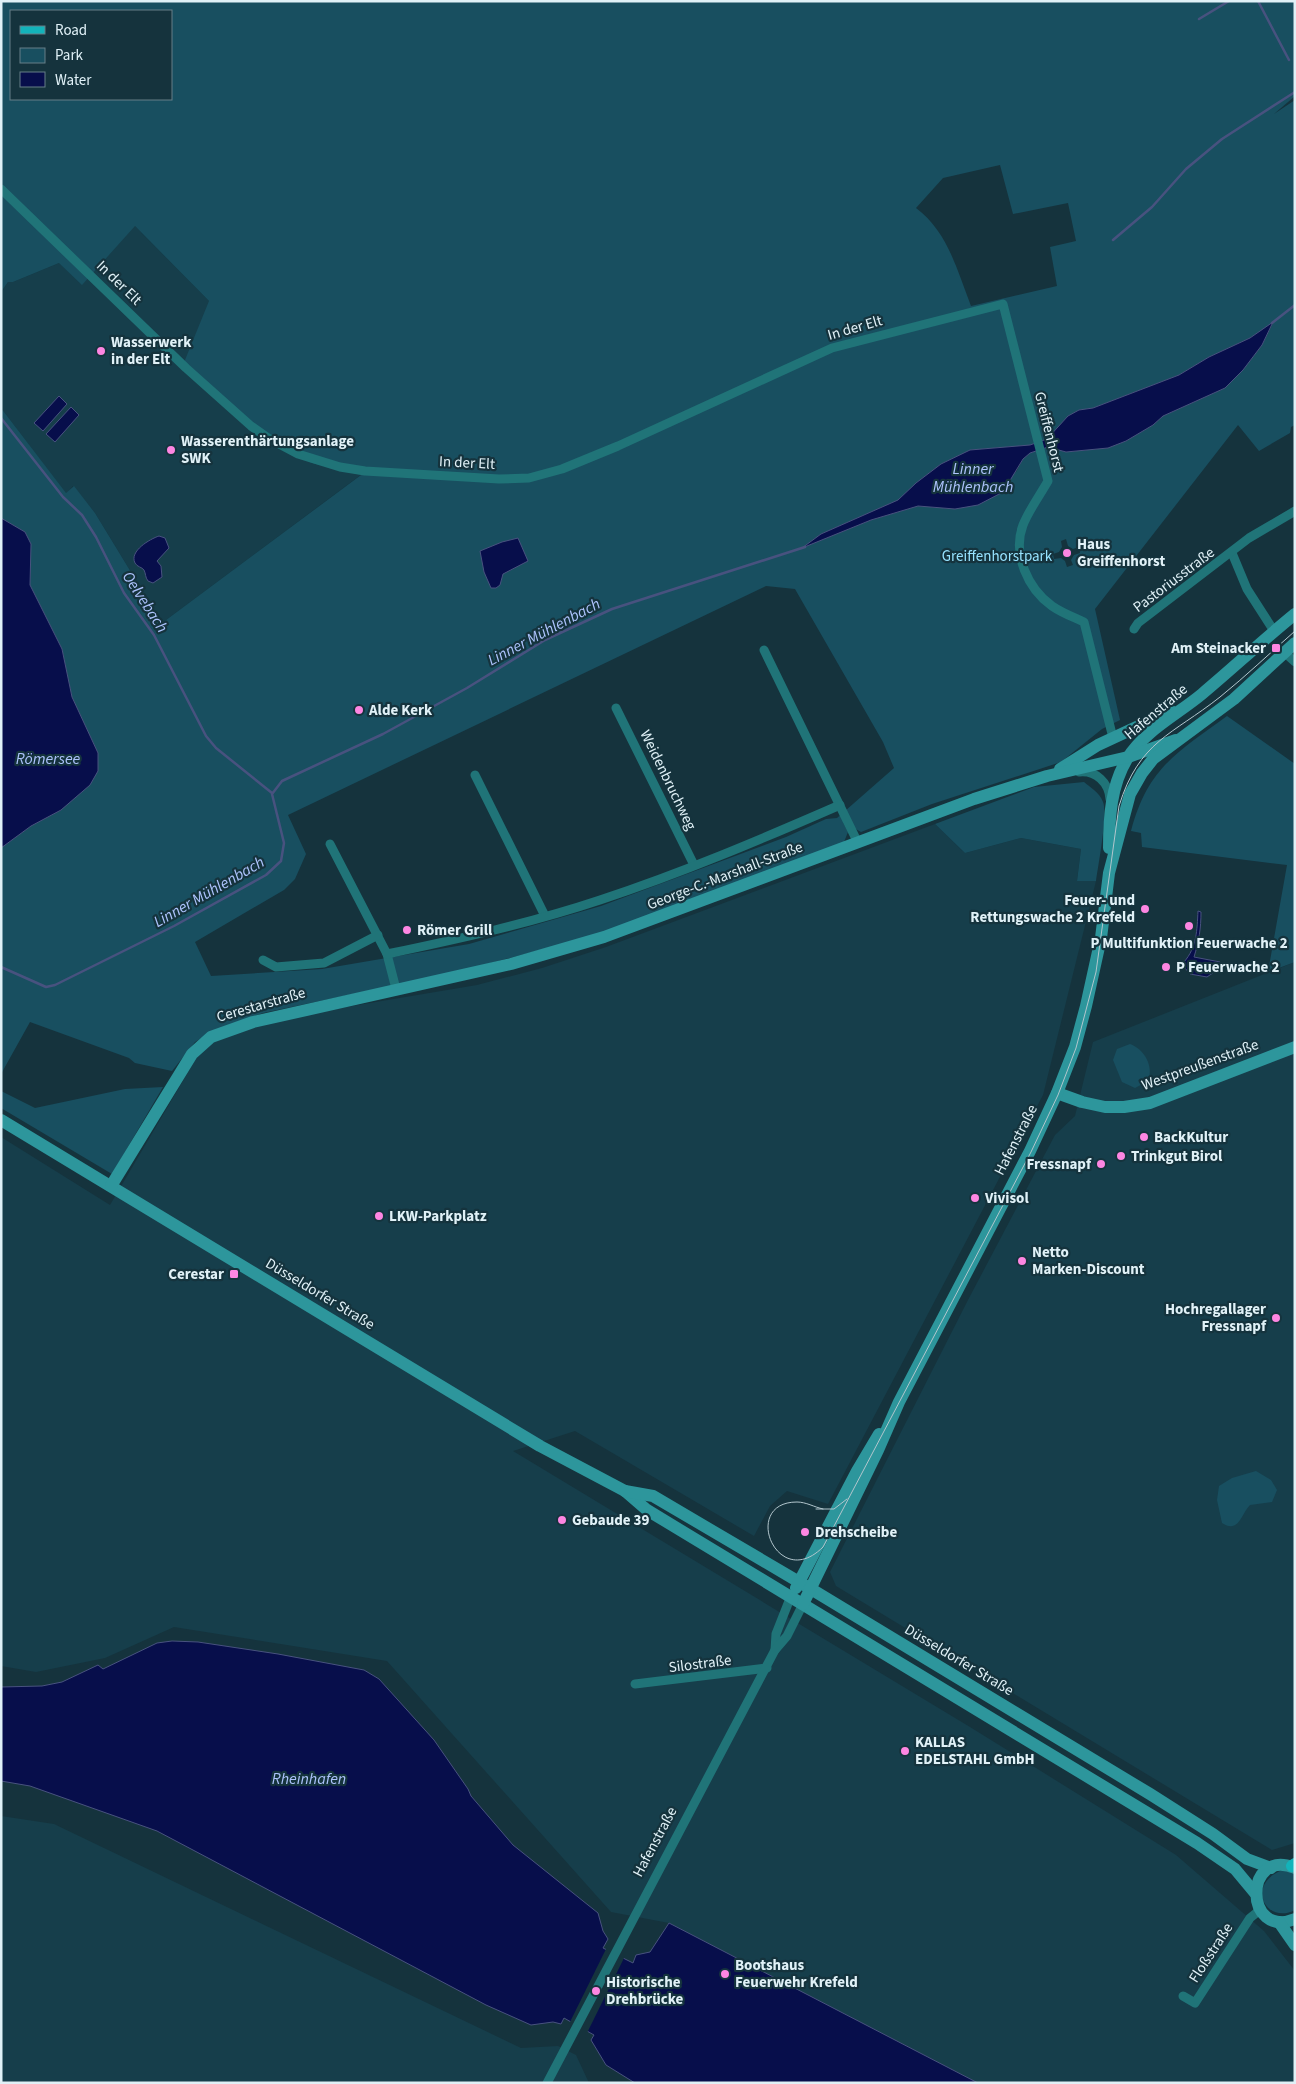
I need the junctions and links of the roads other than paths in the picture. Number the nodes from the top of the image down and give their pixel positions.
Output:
1 (1, 189) edge
2 (1003, 304) joint
3 (1295, 511) edge
4 (1232, 553) junction
5 (1295, 614) edge
6 (1134, 629) dead end
7 (1274, 631) junction
8 (1295, 644) edge
9 (764, 650) dead end
10 (1285, 652) junction
11 (1295, 662) edge
12 (1201, 694) junction
13 (616, 708) dead end
14 (1113, 738) junction
15 (1176, 740) junction
16 (1092, 750) junction
17 (1128, 757) junction
18 (1091, 770) junction
19 (475, 775) dead end
20 (1047, 776) junction
21 (840, 805) junction
22 (1111, 813) junction
23 (858, 843) junction
24 (330, 844) dead end
25 (694, 865) junction
26 (1109, 873) junction
27 (545, 916) junction
28 (378, 936) junction
29 (387, 954) junction
30 (263, 960) dead end
31 (403, 988) junction
32 (1295, 1047) edge
33 (1057, 1093) junction
34 (1, 1120) edge
35 (111, 1186) junction
36 (899, 1402) junction
37 (625, 1491) junction
38 (799, 1582) junction
39 (811, 1588) junction
40 (791, 1596) junction
41 (803, 1604) junction
42 (775, 1650) junction
43 (767, 1668) junction
44 (635, 1684) dead end
45 (1294, 1866) edge
46 (1271, 1868) junction
47 (1255, 1893) junction
48 (1260, 1910) junction
49 (1295, 1919) edge
50 (1280, 1922) junction
51 (1295, 1945) edge
52 (1183, 1996) dead end
53 (547, 2083) edge

1 - 2 street, In der Elt
2 - 14 street, Greiffenhorst
3 - 4 street, Pastoriusstraße
4 - 6 street, Pastoriusstraße
4 - 7 street, Pastoriusstraße
5 - 7 main road, Hafenstraße
7 - 12 main road, Hafenstraße
8 - 10 main road, Hafenstraße
9 - 21 street
10 - 11 street
10 - 15 main road, Hafenstraße
12 - 14 main road
12 - 17 main road, Hafenstraße
13 - 25 street, Weidenbruchweg
14 - 16 main road
15 - 17 main road, George-C.-Marshall-Straße
15 - 26 main road, Hafenstraße
16 - 18 street
16 - 20 main road
17 - 18 main road, George-C.-Marshall-Straße
17 - 22 main road, Hafenstraße
18 - 20 main road, George-C.-Marshall-Straße
18 - 22 street
19 - 27 street
20 - 23 main road, George-C.-Marshall-Straße
21 - 23 street
21 - 25 street
22 - 26 main road, Hafenstraße
23 - 31 main road, George-C.-Marshall-Straße
24 - 28 street
25 - 27 street
26 - 33 main road, Hafenstraße
27 - 29 street
28 - 29 street
28 - 30 street
29 - 31 street
31 - 35 main road, Cerestarstraße
32 - 33 main road, Westpreußenstraße
33 - 36 main road, Hafenstraße
34 - 35 main road, Düsseldorfer Straße
35 - 37 main road, Düsseldorfer Straße
36 - 38 main road, Hafenstraße
36 - 39 main road, Hafenstraße
37 - 38 main road, Düsseldorfer Straße
37 - 40 main road, Düsseldorfer Straße
38 - 39 main road, Düsseldorfer Straße
38 - 40 main road, Hafenstraße
39 - 41 main road, Hafenstraße
39 - 46 main road, Düsseldorfer Straße
40 - 41 main road, Düsseldorfer Straße
40 - 42 street, Hafenstraße
41 - 42 street, Hafenstraße
41 - 47 main road, Düsseldorfer Straße
42 - 43 street, Hafenstraße
43 - 44 street, Silostraße
43 - 53 street, Hafenstraße
45 - 46 main road
46 - 47 main road
47 - 48 main road
48 - 50 main road
48 - 52 street, Floßstraße
49 - 50 main road
50 - 51 main road

